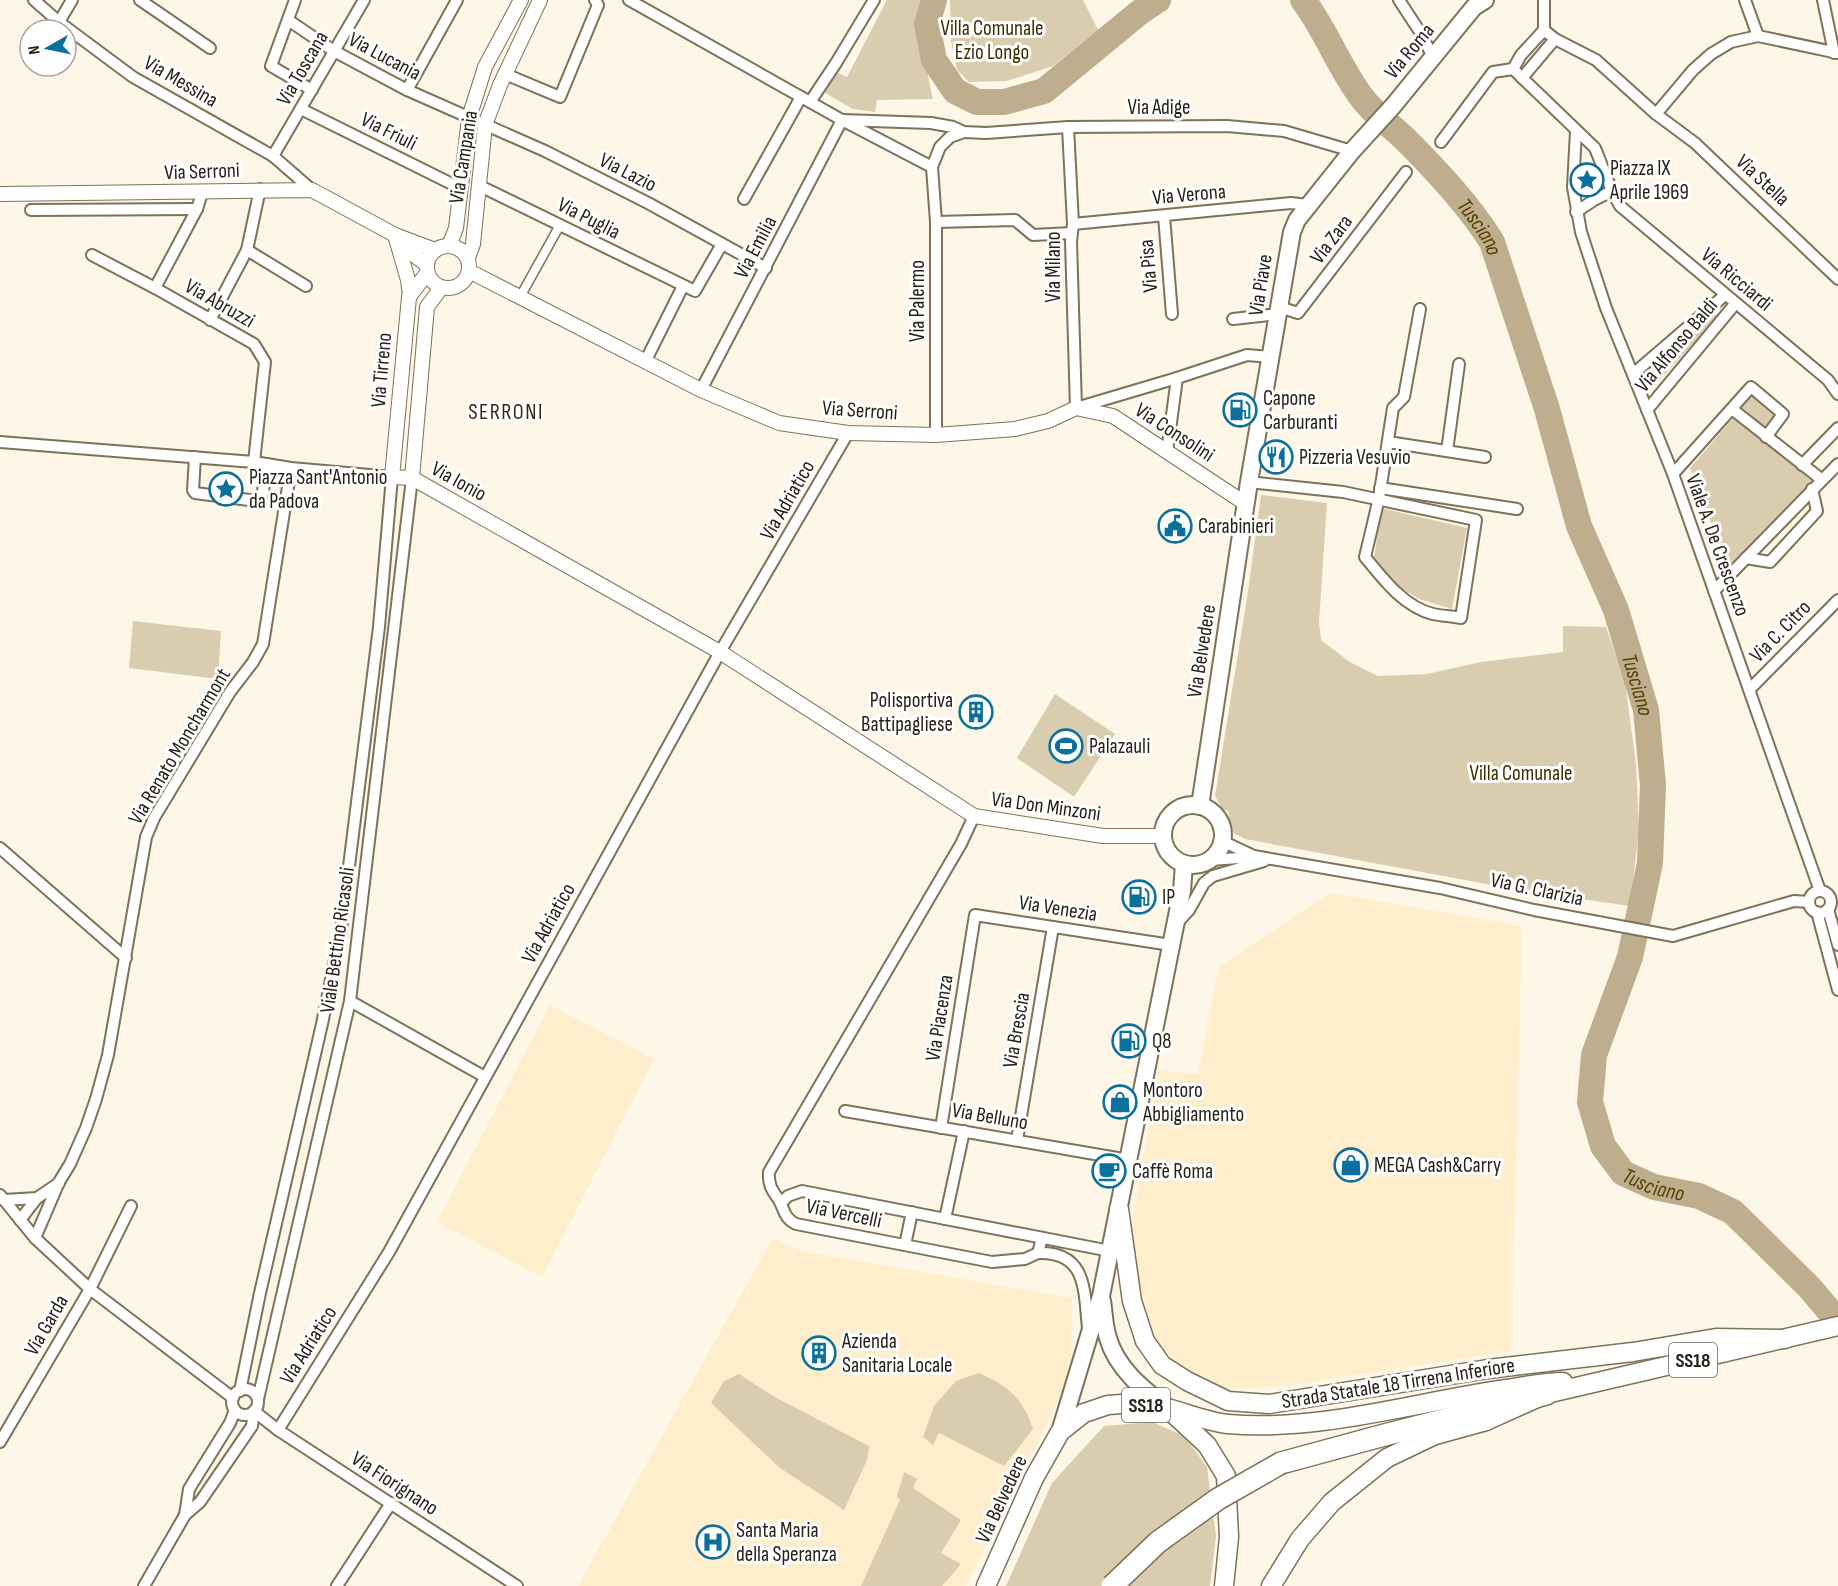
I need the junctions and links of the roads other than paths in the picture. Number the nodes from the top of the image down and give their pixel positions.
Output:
1 (34, 0) edge
2 (72, 0) edge
3 (140, 0) edge
4 (295, 0) edge
5 (364, 0) edge
6 (457, 0) edge
7 (521, 0) edge
8 (540, 0) edge
9 (595, 0) edge
10 (629, 0) edge
11 (874, 0) edge
12 (1399, 0) edge
13 (1544, 0) edge
14 (1745, 0) edge
15 (1823, 0) edge
16 (1476, 2) edge
17 (54, 18) edge
18 (61, 18) edge
19 (288, 20) junction
20 (1544, 30) junction
21 (1758, 36) junction
22 (78, 37) edge
23 (1556, 39) junction
24 (210, 48) dead end
25 (334, 51) junction
26 (1836, 53) edge
27 (1433, 57) junction
28 (1513, 69) junction
29 (505, 74) junction
30 (1522, 78) junction
31 (312, 90) junction
32 (406, 90) junction
33 (806, 99) junction
34 (1392, 106) joint
35 (301, 109) junction
36 (1656, 114) junction
37 (469, 117) junction
38 (842, 120) junction
39 (485, 125) junction
40 (1068, 126) junction
41 (1576, 131) junction
42 (964, 132) junction
43 (1441, 142) dead end
44 (1357, 146) junction
45 (273, 156) junction
46 (932, 167) junction
47 (1406, 172) dead end
48 (477, 185) junction
49 (460, 188) junction
50 (260, 189) junction
51 (312, 190) junction
52 (1612, 191) junction
53 (202, 193) junction
54 (0, 194) edge
55 (744, 199) dead end
56 (1308, 206) junction
57 (197, 209) junction
58 (31, 210) dead end
59 (1576, 212) junction
60 (1164, 216) junction
61 (936, 222) junction
62 (560, 225) junction
63 (1072, 232) junction
64 (395, 235) junction
65 (722, 244) junction
66 (449, 246) junction
67 (247, 250) junction
68 (435, 250) junction
69 (92, 255) dead end
70 (469, 265) junction
71 (766, 268) junction
72 (427, 269) junction
73 (1838, 279) edge
74 (306, 286) dead end
75 (683, 286) junction
76 (155, 288) junction
77 (441, 288) junction
78 (1725, 295) junction
79 (410, 296) junction
80 (520, 297) junction
81 (1736, 304) junction
82 (1420, 309) dead end
83 (1278, 310) junction
84 (1172, 314) dead end
85 (1233, 319) dead end
86 (210, 320) junction
87 (1271, 357) junction
88 (645, 362) junction
89 (1459, 364) dead end
90 (1633, 374) junction
91 (1178, 378) junction
92 (700, 390) junction
93 (1838, 394) edge
94 (1076, 408) junction
95 (1732, 409) junction
96 (1647, 410) junction
97 (1838, 428) edge
98 (848, 433) junction
99 (936, 435) junction
100 (1766, 437) junction
101 (0, 442) edge
102 (1388, 442) junction
103 (1447, 451) junction
104 (1167, 452) junction
105 (1485, 457) dead end
106 (195, 458) junction
107 (254, 462) junction
108 (267, 464) junction
109 (1838, 464) edge
110 (1802, 465) junction
111 (291, 468) junction
112 (1673, 474) junction
113 (392, 477) junction
114 (412, 478) junction
115 (1821, 479) junction
116 (1249, 482) junction
117 (1812, 489) junction
118 (1380, 493) junction
119 (1246, 504) junction
120 (1517, 508) dead end
121 (1746, 558) junction
122 (1714, 591) junction
123 (1838, 600) edge
124 (720, 652) junction
125 (1750, 689) junction
126 (1200, 806) junction
127 (974, 816) junction
128 (1162, 836) junction
129 (1222, 841) junction
130 (0, 848) edge
131 (1254, 856) junction
132 (1270, 859) junction
133 (1210, 860) junction
134 (1184, 864) junction
135 (1829, 893) edge
136 (1809, 902) junction
137 (1823, 911) junction
138 (975, 915) joint
139 (1175, 926) junction
140 (1053, 927) junction
141 (1171, 945) junction
142 (1838, 945) edge
143 (126, 958) junction
144 (1838, 990) edge
145 (350, 1001) junction
146 (485, 1077) junction
147 (845, 1111) dead end
148 (941, 1128) junction
149 (964, 1131) junction
150 (1017, 1140) junction
151 (1129, 1160) junction
152 (59, 1182) junction
153 (2, 1197) edge
154 (37, 1198) junction
155 (780, 1203) junction
156 (131, 1206) dead end
157 (1119, 1209) junction
158 (46, 1212) junction
159 (912, 1212) junction
160 (945, 1219) junction
161 (21, 1222) junction
162 (35, 1238) junction
163 (1042, 1238) junction
164 (905, 1245) junction
165 (1110, 1251) junction
166 (1038, 1253) junction
167 (90, 1289) junction
168 (1101, 1296) junction
169 (1838, 1326) edge
170 (1089, 1338) junction
171 (1785, 1339) junction
172 (1601, 1381) junction
173 (237, 1394) junction
174 (1546, 1394) junction
175 (258, 1399) junction
176 (1167, 1408) junction
177 (236, 1410) junction
178 (254, 1411) junction
179 (278, 1430) junction
180 (1060, 1432) junction
181 (0, 1442) edge
182 (391, 1503) junction
183 (185, 1515) junction
184 (144, 1586) edge
185 (336, 1586) edge
186 (517, 1586) edge
187 (986, 1586) edge
188 (1112, 1586) edge
189 (1224, 1586) edge
190 (1271, 1586) edge

1 - 17 street, Via Messina
2 - 18 street
3 - 24 street
4 - 19 street
5 - 25 street, Via Toscana
6 - 32 street
7 - 37 street, Via Campania
8 - 29 street, Via Campania
9 - 29 street
10 - 33 street, Via Adige
11 - 33 street
12 - 27 street
13 - 20 street
14 - 21 street
15 - 26 street
16 - 27 main road, Via Roma
19 - 25 street, Via Lucania
19 - 31 street
20 - 23 street, Via Stella
20 - 28 street
21 - 26 street
21 - 36 street
22 - 45 street, Via Messina
23 - 30 street
23 - 36 street, Via Stella
25 - 31 street, Via Toscana
25 - 32 street, Via Lucania
27 - 34 main road, Via Roma
28 - 30 street, Via Ricciardi
28 - 43 street
29 - 39 street, Via Campania
30 - 41 street, Via Ricciardi
31 - 35 street, Via Toscana
32 - 37 street, Via Lucania
33 - 38 street, Via Adige
33 - 55 street
34 - 44 main road, Via Piave
35 - 45 street, Via Toscana
35 - 49 street, Via Friuli
36 - 73 street, Via Stella
37 - 39 street, Via Lazio
37 - 49 street, Via Campania
38 - 42 street, Via Adige
38 - 46 street, Via Adige
38 - 71 street, Via Emilia
39 - 48 street, Via Campania
39 - 65 street, Via Lazio
40 - 42 street, Via Adige
40 - 44 street, Via Adige
40 - 63 street, Via Milano
41 - 52 street, Via Ricciardi
41 - 59 street, Viale A. De Crescenzo
42 - 46 street
44 - 56 main road, Via Piave
45 - 51 street, Via Messina
46 - 61 street, Via Palermo
47 - 83 street, Via Zara
48 - 62 street, Via Puglia
48 - 70 street, Via Campania
49 - 66 street, Via Campania
50 - 51 street, Via Serroni
50 - 53 street, Via Serroni
50 - 67 street
51 - 64 street, Via Serroni
52 - 59 street
52 - 78 street, Via Ricciardi
53 - 54 street, Via Serroni
53 - 57 street, Via Abruzzi
56 - 60 street, Via Verona
56 - 83 main road, Via Piave
57 - 58 street
57 - 76 street, Via Abruzzi
59 - 90 street, Viale A. De Crescenzo
60 - 63 street, Via Verona
60 - 84 street, Via Pisa
61 - 63 street, Via Verona
61 - 99 street, Via Palermo
62 - 75 street, Via Puglia
62 - 80 street
63 - 94 street, Via Milano
64 - 68 street, Via Serroni
64 - 72 street, Via Serroni
64 - 79 street
65 - 71 street, Via Lazio
65 - 75 street
66 - 68 street
66 - 70 street
67 - 74 street
67 - 86 street
68 - 72 street
69 - 76 street, Via Abruzzi
70 - 77 street
70 - 80 street, Via Serroni
71 - 92 street, Via Emilia
72 - 77 street
72 - 79 street
75 - 88 street
76 - 86 street, Via Abruzzi
77 - 114 street, Via Tirreno
78 - 81 street, Via Ricciardi
78 - 90 street, Via Alfonso Baldi
79 - 113 street, Via Tirreno
80 - 88 street, Via Serroni
81 - 93 street, Via Ricciardi
81 - 96 street, Via Alfonso Baldi
82 - 102 street
83 - 85 street
83 - 87 main road, Via Piave
86 - 107 street, Via Abruzzi
87 - 91 street, Via Serroni
87 - 116 main road, Via Piave
88 - 92 street, Via Serroni
89 - 103 street
90 - 96 street, Viale A. De Crescenzo
91 - 94 street, Via Serroni
91 - 104 street
92 - 98 street, Via Serroni
94 - 99 street, Via Serroni
94 - 104 street, Via Consolini
95 - 100 street
95 - 100 street
95 - 112 street
96 - 112 street, Viale A. De Crescenzo
97 - 110 street
98 - 99 street, Via Serroni
98 - 124 street, Via Adriatico
100 - 110 street
101 - 106 street, Via Ionio
102 - 103 street
102 - 118 street
103 - 105 street
104 - 119 street, Via Consolini
106 - 107 street, Via Ionio
106 - 108 street
107 - 108 street, Via Ionio
108 - 111 street, Via Ionio
109 - 115 street
110 - 115 street
111 - 113 street, Via Ionio
111 - 143 street, Via Renato Moncharmont
112 - 122 street, Viale A. De Crescenzo
113 - 114 street, Via Ionio
113 - 173 street, Viale Bettino Ricasoli
114 - 124 street, Via Ionio
114 - 145 street, Viale Bettino Ricasoli
115 - 117 street
116 - 118 street
116 - 119 main road, Via Piave
117 - 121 street
117 - 121 street
118 - 118 street
118 - 120 street
119 - 126 main road, Via Belvedere
121 - 122 street
122 - 125 street, Viale A. De Crescenzo
123 - 125 street, Via C. Citro
124 - 127 street, Via Don Minzoni
124 - 146 street, Via Adriatico
125 - 135 street, Viale A. De Crescenzo
126 - 128 main road
126 - 129 main road
127 - 128 street, Via Don Minzoni
127 - 155 street
128 - 134 main road
129 - 131 street, Via G. Clarizia
129 - 133 main road
130 - 143 street
131 - 132 street, Via G. Clarizia
131 - 133 street, Via G. Clarizia
132 - 136 street, Via G. Clarizia
132 - 139 street
133 - 134 main road
134 - 139 main road, Via Belvedere
135 - 136 street
135 - 137 street
136 - 137 street
137 - 142 street
137 - 144 street
138 - 140 street, Via Venezia
138 - 148 street, Via Piacenza
139 - 141 main road, Via Belvedere
140 - 141 street, Via Venezia
140 - 150 street, Via Brescia
141 - 151 main road, Via Belvedere
143 - 152 street, Via Renato Moncharmont
145 - 146 street
145 - 175 street, Viale Bettino Ricasoli
146 - 179 street, Via Adriatico
147 - 148 street, Via Belluno
148 - 149 street, Via Belluno
149 - 150 street, Via Belluno
149 - 160 street
150 - 151 street, Via Belluno
151 - 157 main road, Via Belvedere
152 - 154 street, Via Renato Moncharmont
152 - 158 street, Via Renato Moncharmont
153 - 154 street
153 - 161 street
154 - 161 street, Via Renato Moncharmont
155 - 159 street, Via Vercelli
155 - 164 street, Via Vercelli
156 - 167 street, Via Garda
157 - 165 main road, Via Belvedere
157 - 171 main road
158 - 161 street
158 - 162 street, Via Renato Moncharmont
159 - 160 street, Via Vercelli
159 - 164 street, Via Vercelli
160 - 163 street, Via Vercelli
161 - 162 street
162 - 167 street
163 - 165 street, Via Vercelli
163 - 166 street
164 - 166 street, Via Vercelli
165 - 168 main road, Via Belvedere
166 - 170 street
167 - 173 street
167 - 181 street, Via Garda
168 - 170 main road, Via Belvedere
168 - 176 main road, Via Belvedere
169 - 171 main road, Strada Statale 18 Tirrena Inferiore / SS18
170 - 180 main road, Via Belvedere
171 - 172 main road, Strada Statale 18 Tirrena Inferiore / SS18
172 - 174 main road, Strada Statale 18 Tirrena Inferiore / SS18
172 - 176 main road, Strada Statale 18 Tirrena Inferiore / SS18
173 - 175 street
173 - 177 street
174 - 188 highway, bridge
174 - 190 main road, Strada Statale 18 Tirrena Inferiore / SS18
175 - 178 street
176 - 180 main road, Via Belvedere / SS18
176 - 189 main road, Via Belvedere / SS18
177 - 178 street
177 - 183 street
178 - 179 street, Via Fiorignano
178 - 183 street
179 - 182 street, Via Fiorignano
180 - 187 main road, Via Belvedere / SS18
182 - 185 street
182 - 186 street, Via Fiorignano
183 - 184 street

